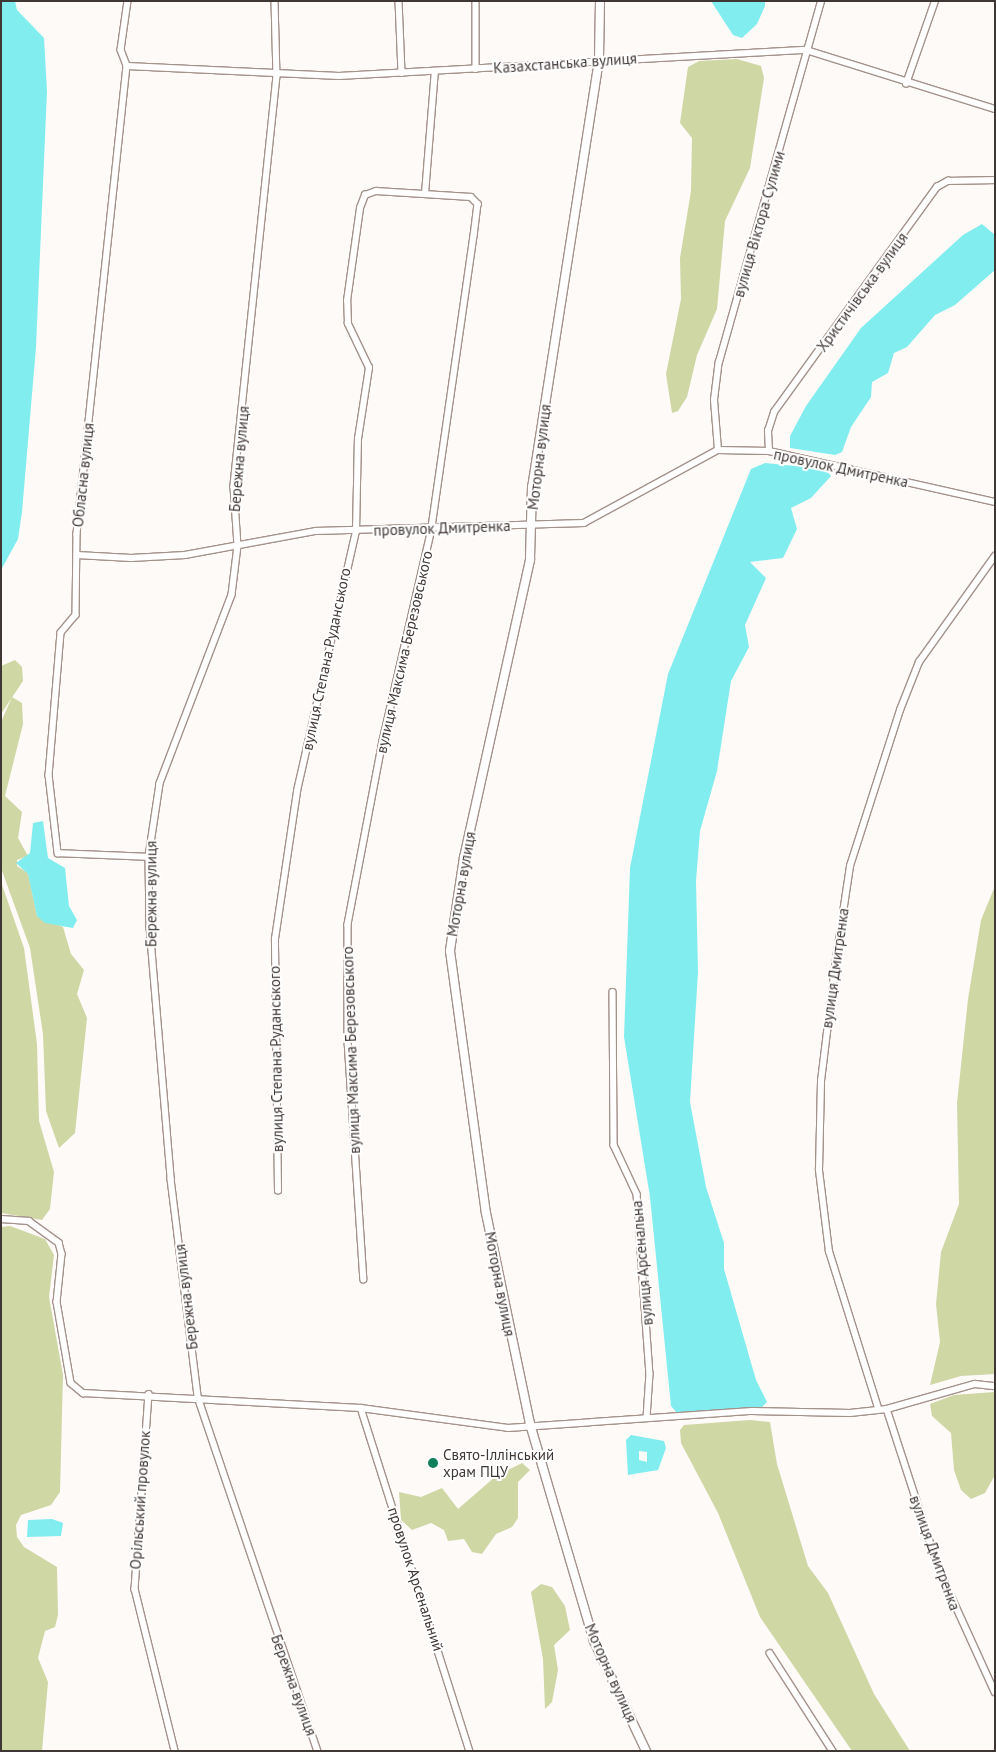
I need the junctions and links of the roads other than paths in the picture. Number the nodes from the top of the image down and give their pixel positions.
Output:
1 (128, 1) edge
2 (274, 1) edge
3 (398, 1) edge
4 (476, 1) edge
5 (600, 1) edge
6 (821, 1) edge
7 (935, 1) edge
8 (806, 50) junction
9 (599, 60) junction
10 (127, 66) junction
11 (476, 69) junction
12 (435, 71) junction
13 (402, 73) junction
14 (276, 76) junction
15 (906, 84) junction
16 (995, 109) edge
17 (995, 180) edge
18 (425, 194) junction
19 (718, 450) junction
20 (769, 451) junction
21 (995, 502) edge
22 (531, 526) junction
23 (432, 529) junction
24 (356, 532) junction
25 (238, 546) junction
26 (77, 555) junction
27 (995, 556) edge
28 (149, 857) junction
29 (613, 992) dead end
30 (278, 1191) dead end
31 (1, 1219) edge
32 (364, 1279) dead end
33 (995, 1386) edge
34 (149, 1394) junction
35 (198, 1398) junction
36 (360, 1408) junction
37 (878, 1408) junction
38 (888, 1409) junction
39 (647, 1418) junction
40 (530, 1424) junction
41 (770, 1653) dead end
42 (995, 1692) edge
43 (175, 1751) edge
44 (318, 1751) edge
45 (470, 1751) edge
46 (646, 1751) edge
47 (833, 1751) edge

1 - 10 street, Обласна вулиця
2 - 14 street, Бережна вулиця
3 - 13 street
4 - 11 street
5 - 9 street, Моторна вулиця
6 - 8 street, вулиця Віктора Сулими
7 - 15 street
8 - 9 street, Казахстанська вулиця
8 - 15 street, Казахстанська вулиця
8 - 19 street, вулиця Віктора Сулими
9 - 11 street, Казахстанська вулиця
9 - 22 street, Моторна вулиця
10 - 14 street, Казахстанська вулиця
10 - 26 street, Обласна вулиця
11 - 12 street, Казахстанська вулиця
12 - 13 street, Казахстанська вулиця
12 - 18 street
13 - 14 street, Казахстанська вулиця
14 - 25 street, Бережна вулиця
15 - 16 street, Казахстанська вулиця
17 - 20 street, Христичівська вулиця
18 - 23 street, вулиця Максима Березовського
18 - 24 street, вулиця Степана Руданського
19 - 20 street, провулок Дмитренка
19 - 22 street, провулок Дмитренка
20 - 21 street, провулок Дмитренка
22 - 23 street, провулок Дмитренка
22 - 40 street, Моторна вулиця
23 - 24 street, провулок Дмитренка
23 - 32 street, вулиця Максима Березовського
24 - 25 street, провулок Дмитренка
24 - 30 street, вулиця Степана Руданського
25 - 26 street, провулок Дмитренка
25 - 28 street, Бережна вулиця
26 - 28 street, Обласна вулиця
27 - 37 street, вулиця Дмитренка
28 - 35 street, Бережна вулиця
29 - 39 street, вулиця Арсенальна
31 - 34 street
33 - 38 street
34 - 35 street
34 - 43 street, Орільський провулок
35 - 36 street
35 - 44 street, Бережна вулиця
36 - 40 street
36 - 45 street, провулок Арсенальний
37 - 38 street
37 - 39 street
38 - 42 street, вулиця Дмитренка
39 - 40 street
40 - 46 street, Моторна вулиця
41 - 47 street

